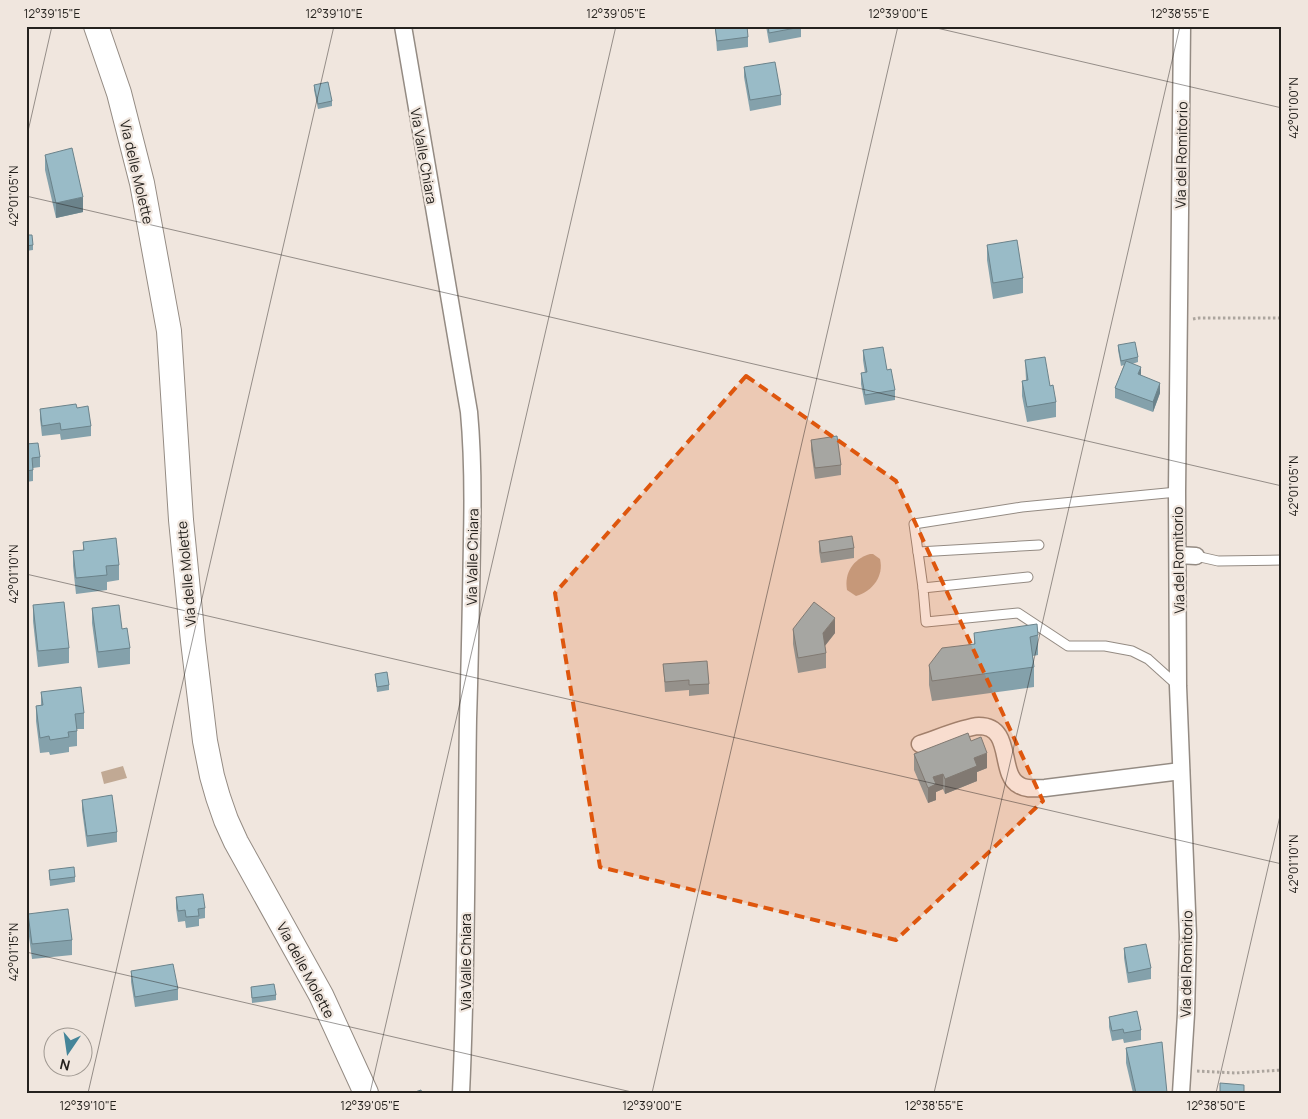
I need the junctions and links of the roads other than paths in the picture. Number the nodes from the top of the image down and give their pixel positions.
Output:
1 (96, 26) edge
2 (403, 26) edge
3 (1182, 26) edge
4 (1177, 492) junction
5 (1039, 545) dead end
6 (918, 552) junction
7 (1178, 555) junction
8 (1196, 556) joint
9 (1282, 560) edge
10 (1028, 577) dead end
11 (923, 588) junction
12 (1178, 686) junction
13 (920, 744) dead end
14 (1181, 772) junction
15 (366, 1093) edge
16 (461, 1093) edge
17 (1181, 1093) edge

1 - 15 street, Via delle Molette
2 - 16 street, Via Valle Chiara
3 - 4 street, Via del Romitorio
4 - 6 lane
4 - 7 street, Via del Romitorio
5 - 6 lane
6 - 11 lane
7 - 8 street
7 - 12 street, Via del Romitorio
8 - 9 lane
10 - 11 lane
11 - 12 lane
12 - 14 street, Via del Romitorio
13 - 14 street
14 - 17 street, Via del Romitorio

